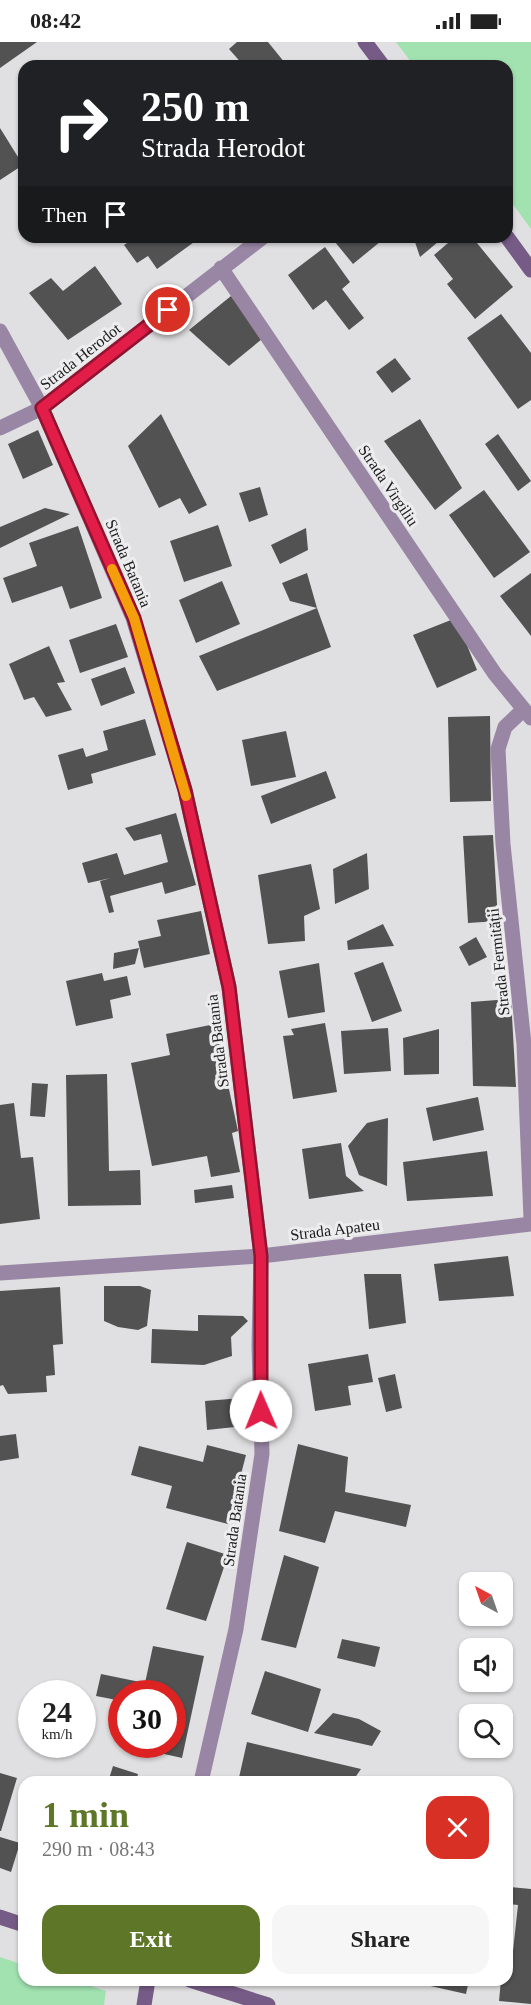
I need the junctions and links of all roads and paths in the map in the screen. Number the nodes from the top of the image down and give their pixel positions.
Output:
1 (365, 42) edge
2 (378, 60) edge
3 (255, 243) edge
4 (511, 243) edge
5 (221, 268) junction
6 (531, 270) edge
7 (0, 331) edge
8 (42, 408) junction
9 (0, 428) edge
10 (527, 714) edge
11 (531, 1221) edge
12 (261, 1256) junction
13 (0, 1273) edge
14 (202, 1776) edge
15 (0, 1917) edge
16 (18, 1923) edge
17 (147, 1986) edge
18 (209, 1986) edge
19 (144, 2005) edge
20 (268, 2005) edge

1 - 2 street
3 - 5 street, Strada Herodot
4 - 6 street
5 - 8 street, Strada Herodot
5 - 10 street, Strada Virgiliu
7 - 8 street, Strada Batania
8 - 9 street, Strada Herodot
8 - 12 street, Strada Batania
10 - 11 street, Strada Fermității
11 - 12 street, Strada Apateu
12 - 13 street, Strada Apateu
12 - 14 street, Strada Batania
15 - 16 street
17 - 19 street
18 - 20 street

